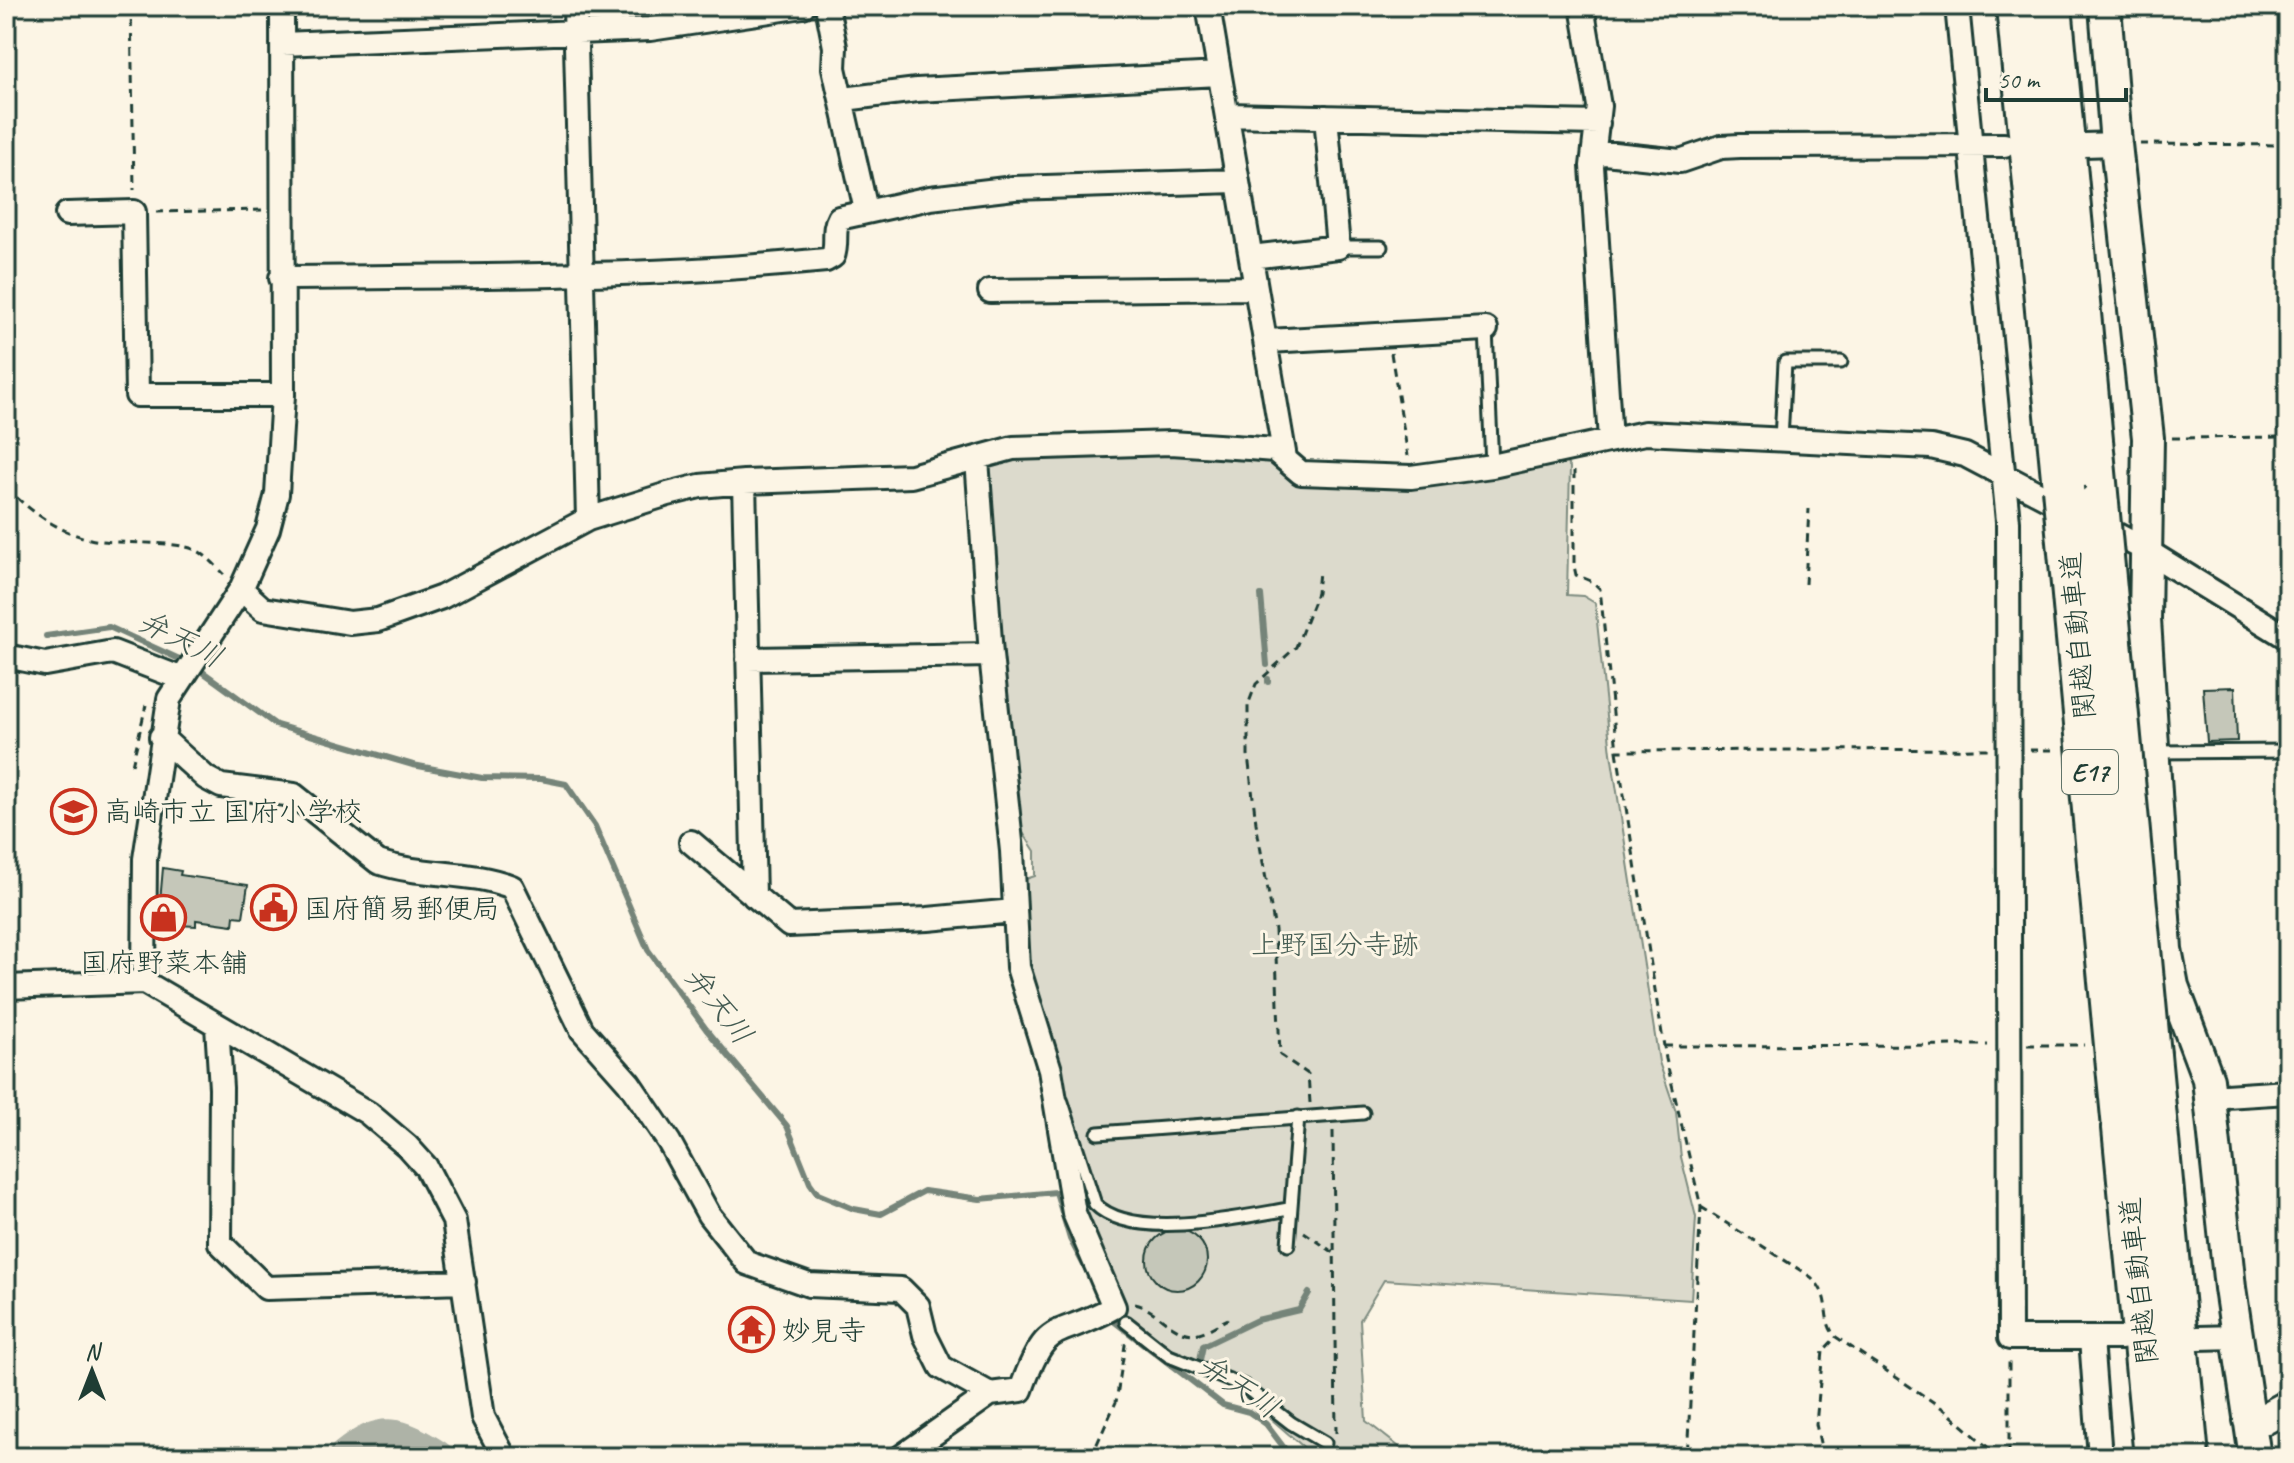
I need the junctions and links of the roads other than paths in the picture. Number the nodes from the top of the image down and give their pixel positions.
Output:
1 (282, 6) edge
2 (575, 6) edge
3 (803, 6) edge
4 (827, 6) edge
5 (1208, 6) edge
6 (1582, 6) edge
7 (1957, 6) edge
8 (2017, 6) edge
9 (2051, 6) edge
10 (2105, 6) edge
11 (576, 33) junction
12 (282, 44) junction
13 (1219, 74) junction
14 (844, 99) junction
15 (1228, 115) junction
16 (1326, 117) junction
17 (1598, 123) junction
18 (2116, 144) junction
19 (2004, 145) dead end
20 (2084, 145) dead end
21 (1971, 146) junction
22 (1595, 152) junction
23 (1236, 181) junction
24 (866, 210) junction
25 (67, 214) dead end
26 (1338, 247) junction
27 (1381, 247) dead end
28 (1251, 257) junction
29 (582, 274) junction
30 (281, 278) junction
31 (1255, 288) junction
32 (990, 291) dead end
33 (1486, 329) joint
34 (1268, 341) junction
35 (1841, 362) dead end
36 (283, 395) junction
37 (1610, 440) junction
38 (1781, 440) junction
39 (1285, 458) junction
40 (977, 459) junction
41 (1492, 466) junction
42 (2006, 476) junction
43 (744, 482) junction
44 (2080, 496) junction
45 (588, 519) junction
46 (2144, 549) junction
47 (241, 589) junction
48 (2288, 638) edge
49 (991, 655) junction
50 (6, 656) edge
51 (748, 659) junction
52 (184, 674) junction
53 (161, 737) junction
54 (2288, 751) edge
55 (2155, 752) junction
56 (691, 842) dead end
57 (754, 896) junction
58 (1014, 911) junction
59 (144, 982) junction
60 (6, 987) edge
61 (217, 1026) junction
62 (2133, 1056) junction
63 (2288, 1092) edge
64 (1055, 1097) junction
65 (2210, 1097) junction
66 (1363, 1113) dead end
67 (1304, 1117) junction
68 (1098, 1133) dead end
69 (1289, 1216) junction
70 (1288, 1245) dead end
71 (464, 1282) junction
72 (1122, 1321) junction
73 (2237, 1337) junction
74 (2121, 1338) dead end
75 (2198, 1338) dead end
76 (2091, 1339) junction
77 (990, 1394) junction
78 (2288, 1406) edge
79 (2249, 1420) junction
80 (1330, 1442) road end
81 (504, 1457) edge
82 (901, 1457) edge
83 (2100, 1457) edge
84 (2155, 1457) edge
85 (2188, 1457) edge
86 (2255, 1457) edge

1 - 12 street
2 - 11 street
3 - 11 street
4 - 14 street
5 - 13 street
6 - 17 street
7 - 21 street
8 - 44 highway, 関越自動車道 / E17
9 - 44 highway, 関越自動車道 / E17
10 - 18 street
11 - 12 street
11 - 29 street
12 - 30 street
13 - 14 street
13 - 15 street
14 - 24 street
15 - 16 street
15 - 23 street
16 - 17 street
16 - 26 street
17 - 22 street
18 - 20 street
18 - 46 street
19 - 21 street
21 - 22 street
21 - 42 street
22 - 37 street
23 - 24 street
23 - 28 street
24 - 29 street
25 - 36 street
26 - 27 lane
26 - 28 street
28 - 31 street
29 - 30 street
29 - 45 street
30 - 36 street
31 - 32 street
31 - 34 street
33 - 34 street
33 - 41 lane
34 - 39 street
35 - 38 lane
36 - 47 street
37 - 38 street
37 - 41 street
38 - 42 street
39 - 40 street
39 - 41 street
40 - 43 street
40 - 49 street
42 - 46 street
42 - 76 street
43 - 45 street
43 - 51 street
44 - 62 highway, 関越自動車道 / E17, bridge
45 - 47 street
46 - 48 street
46 - 55 street
47 - 52 street
49 - 51 street
49 - 58 street
50 - 52 street
51 - 57 street
52 - 53 street
53 - 59 street
53 - 77 street
54 - 55 lane
55 - 65 street
56 - 57 street
57 - 58 street
58 - 64 street
59 - 60 street
59 - 61 street
61 - 71 street
61 - 71 street
62 - 84 highway, 関越自動車道 / E17
62 - 85 highway, 関越自動車道 / E17
63 - 65 street
64 - 69 lane
64 - 72 street
65 - 73 street
66 - 67 lane
67 - 68 lane
67 - 69 lane
69 - 70 lane
71 - 81 street
72 - 77 street
72 - 80 lane
73 - 75 street
73 - 79 street
74 - 76 street
76 - 83 street
77 - 82 street
78 - 79 street
79 - 86 street

